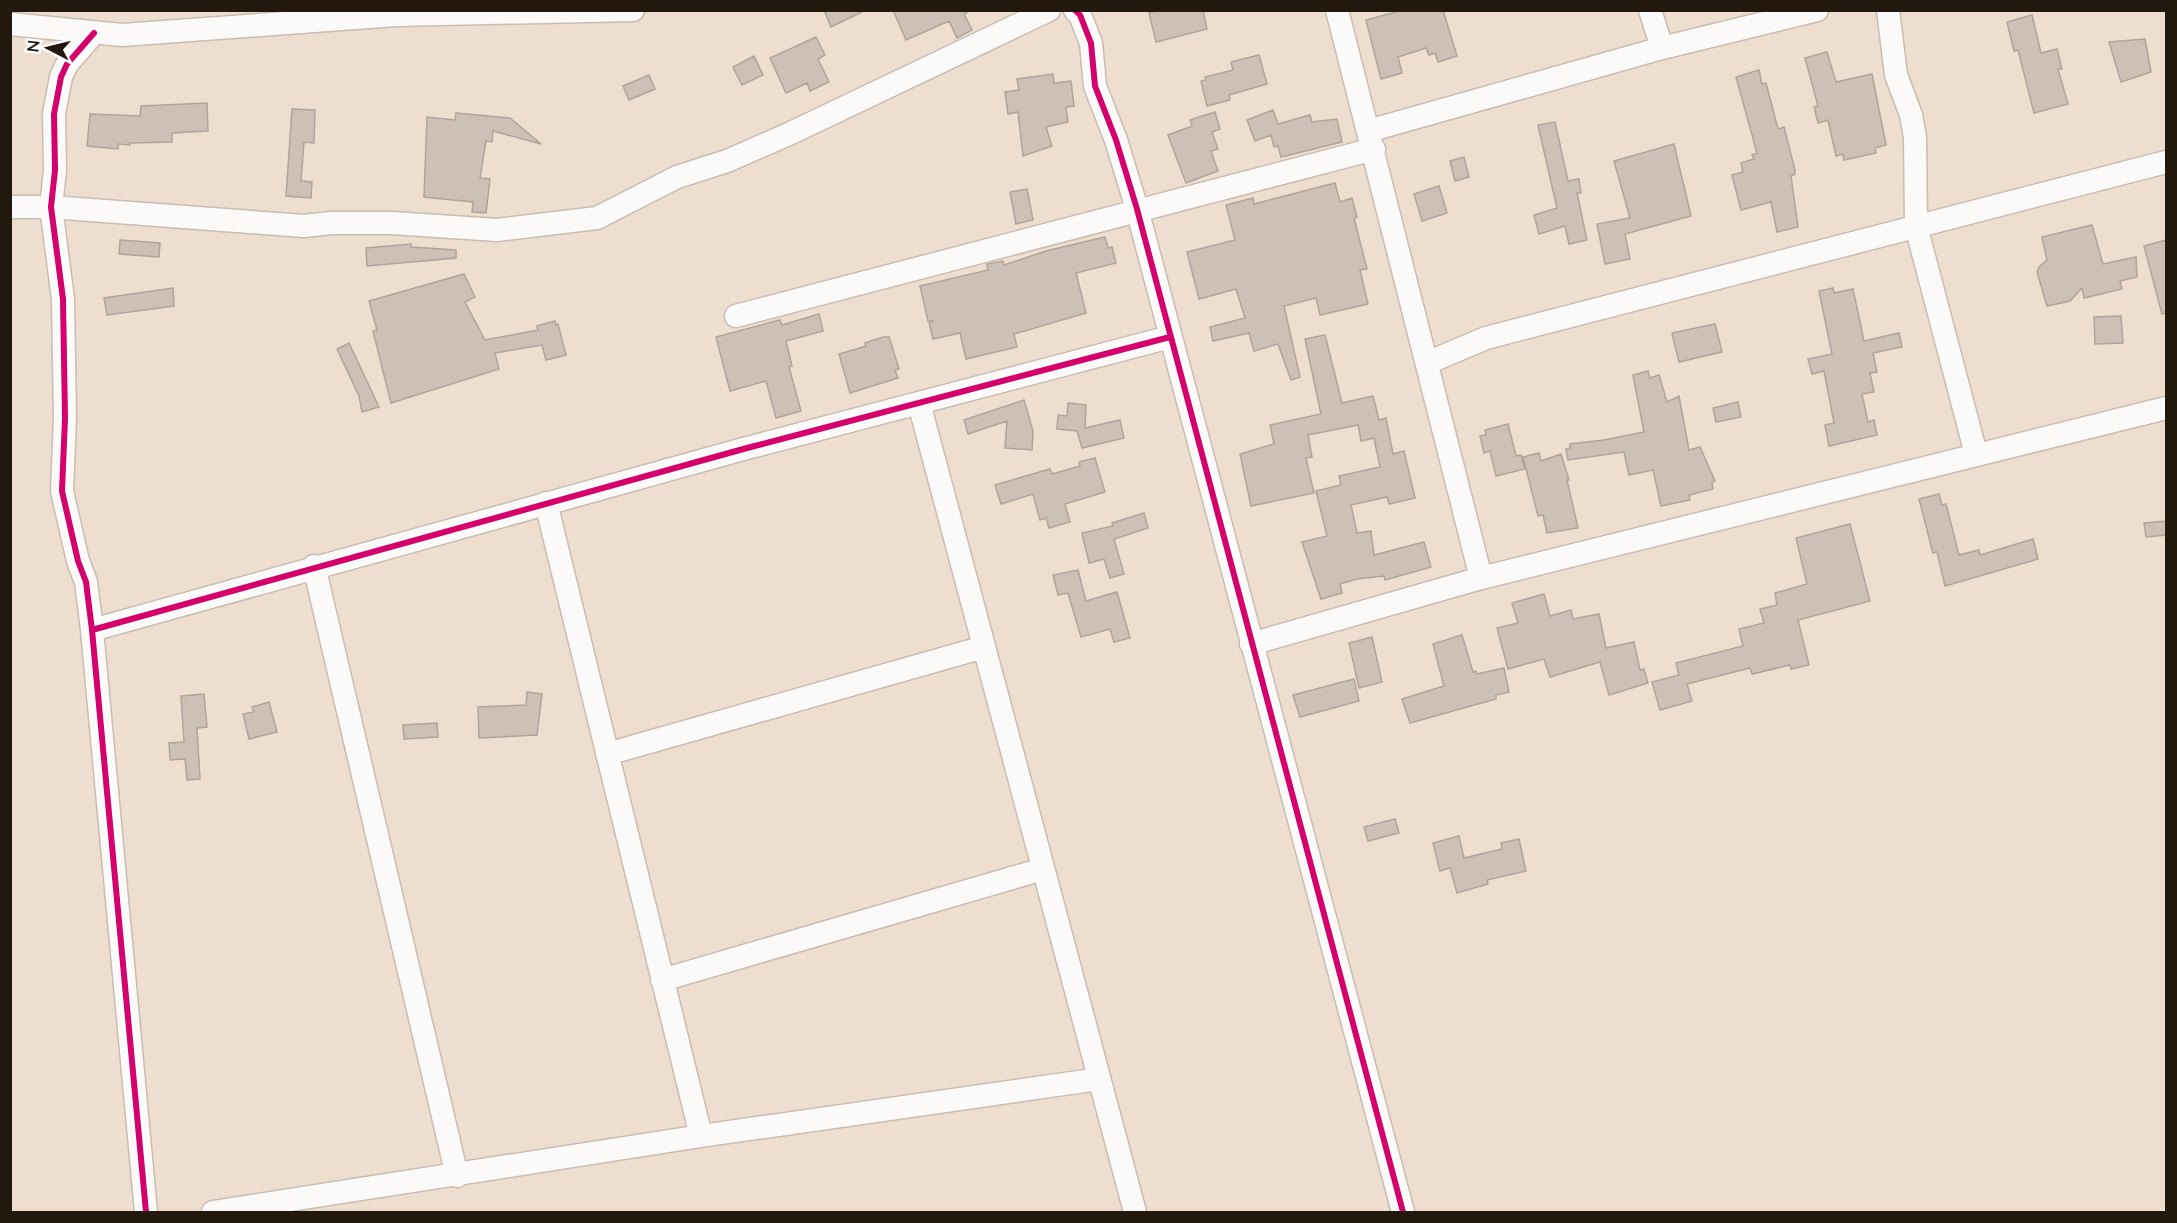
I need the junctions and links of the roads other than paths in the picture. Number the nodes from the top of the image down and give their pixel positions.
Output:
1 (633, 10) edge
2 (1049, 10) edge
3 (1075, 10) edge
4 (1337, 10) edge
5 (1650, 10) edge
6 (1817, 10) edge
7 (1888, 10) edge
8 (487, 12) edge
9 (10, 24) edge
10 (94, 33) junction
11 (1662, 48) junction
12 (1371, 140) junction
13 (2166, 162) edge
14 (10, 207) edge
15 (51, 207) junction
16 (1137, 209) junction
17 (1916, 226) junction
18 (736, 316) dead end
19 (1170, 337) junction
20 (1427, 363) junction
21 (919, 403) junction
22 (2166, 408) edge
23 (1976, 454) junction
24 (546, 503) junction
25 (314, 567) junction
26 (1481, 578) junction
27 (92, 630) junction
28 (1251, 644) junction
29 (984, 647) junction
30 (608, 754) junction
31 (1043, 869) junction
32 (662, 980) junction
33 (1099, 1079) junction
34 (700, 1137) junction
35 (458, 1176) junction
36 (146, 1212) edge
37 (213, 1212) edge
38 (1135, 1212) edge
39 (1403, 1212) edge

1 - 8 street
2 - 15 street
3 - 16 street
4 - 12 street
5 - 11 street
6 - 11 street
7 - 17 street
8 - 10 street
9 - 10 street
10 - 15 street
11 - 12 street
12 - 16 street
12 - 20 street
13 - 17 street
14 - 15 street
15 - 27 street
16 - 18 street
16 - 19 street
17 - 20 street
17 - 23 street
19 - 21 street
19 - 28 street
20 - 26 street
21 - 24 street
21 - 29 street
22 - 23 street
23 - 26 street
24 - 25 street
24 - 30 street
25 - 27 street
25 - 35 street
26 - 28 street
27 - 36 street
28 - 39 street
29 - 30 street
29 - 31 street
30 - 32 street
31 - 32 street
31 - 33 street
32 - 34 street
33 - 34 street
33 - 38 street
34 - 35 street
35 - 37 street

